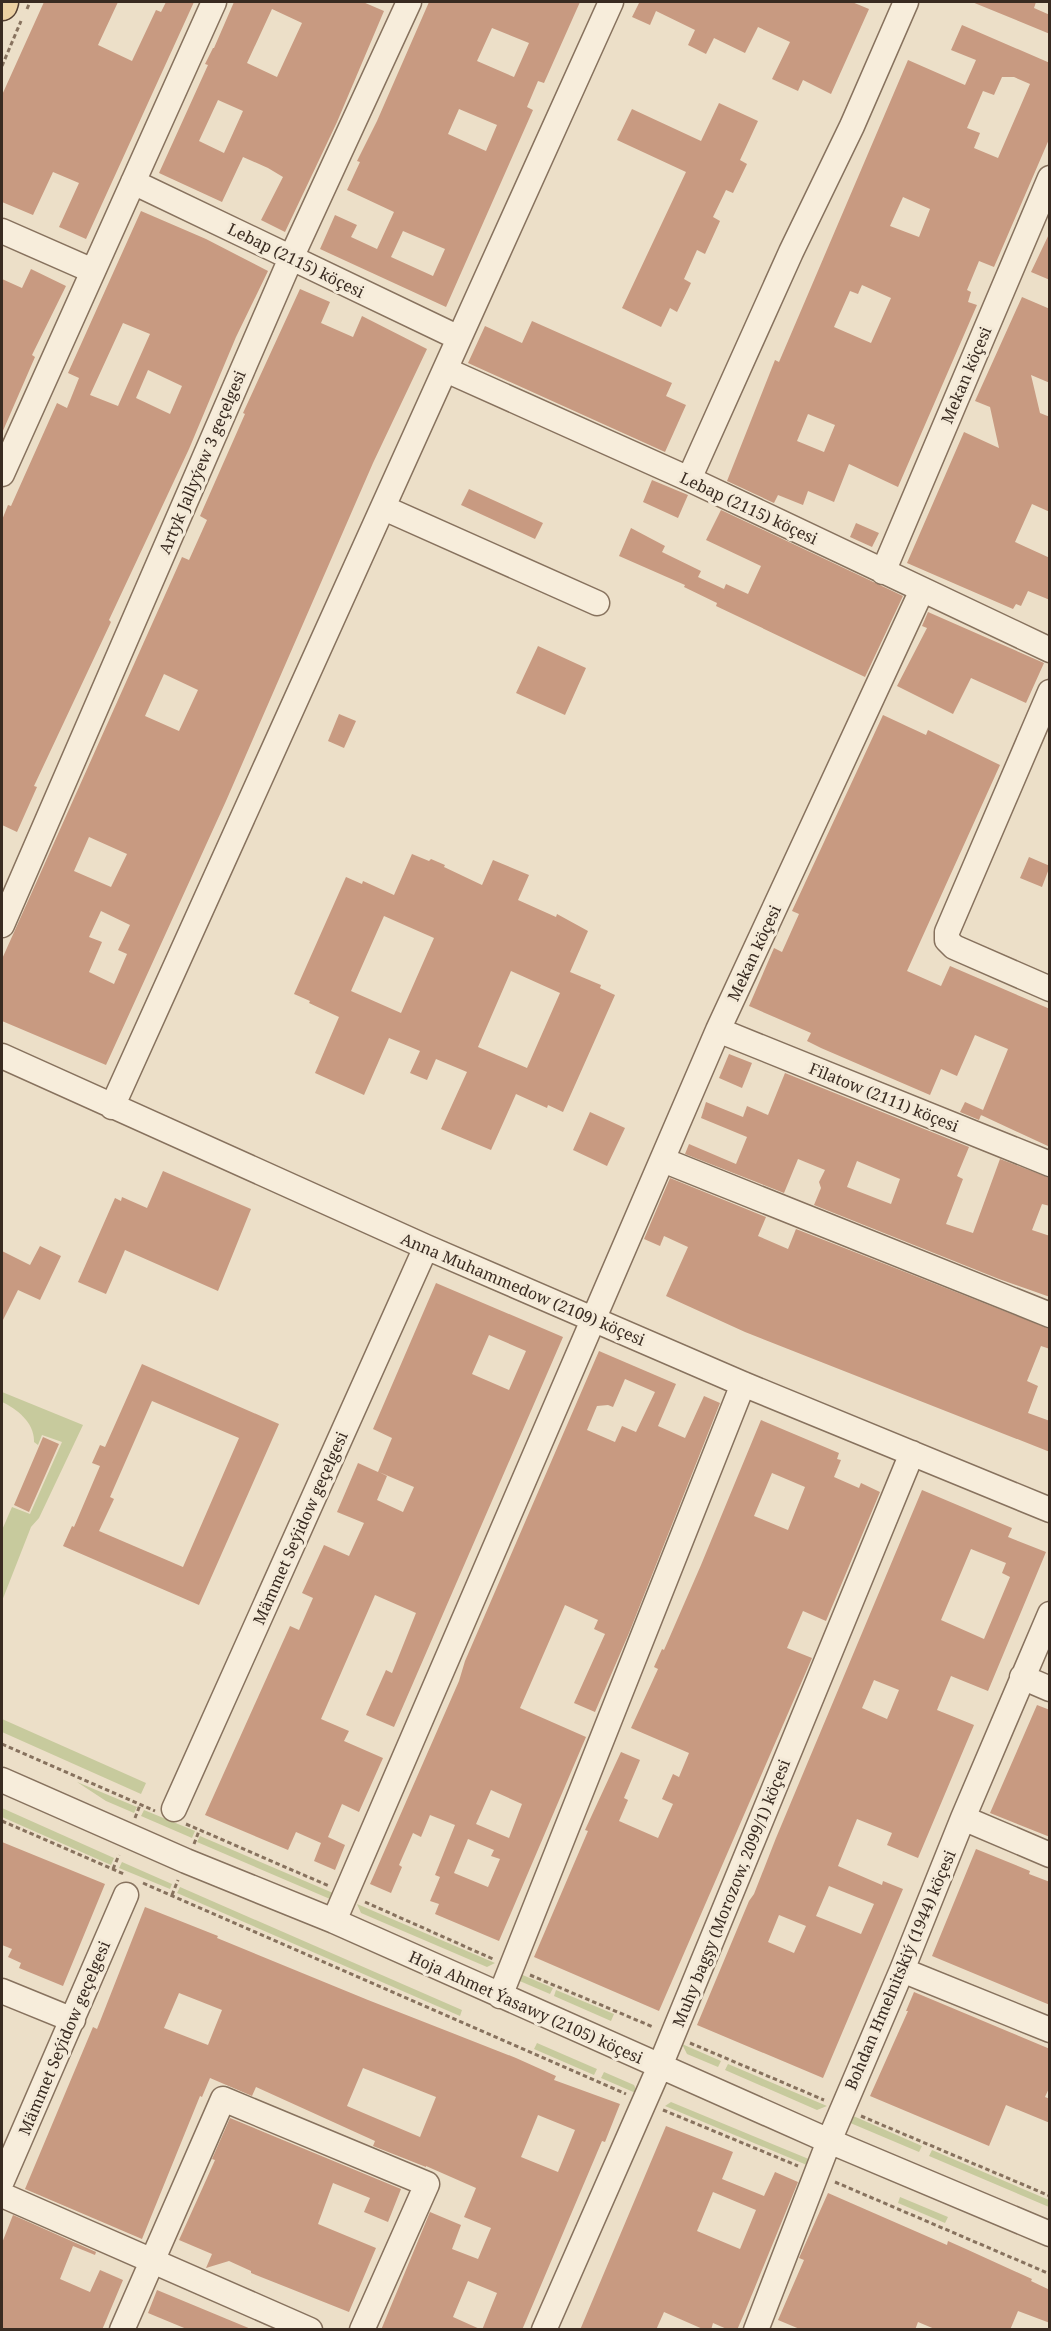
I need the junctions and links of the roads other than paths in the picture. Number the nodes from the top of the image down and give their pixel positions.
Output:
1 (214, 2) edge
2 (409, 2) edge
3 (611, 2) edge
4 (906, 2) edge
5 (1050, 178) edge
6 (133, 182) junction
7 (2, 231) edge
8 (291, 258) junction
9 (93, 272) junction
10 (459, 338) junction
11 (446, 370) junction
12 (2, 474) edge
13 (689, 479) junction
14 (384, 508) junction
15 (883, 572) junction
16 (922, 590) junction
17 (597, 603) dead end
18 (1050, 650) edge
19 (1050, 692) edge
20 (2, 925) edge
21 (1050, 989) edge
22 (718, 1030) junction
23 (2, 1056) edge
24 (112, 1107) junction
25 (663, 1160) junction
26 (1050, 1164) edge
27 (426, 1247) junction
28 (1050, 1315) edge
29 (594, 1320) junction
30 (743, 1384) junction
31 (912, 1453) junction
32 (1050, 1510) edge
33 (1050, 1614) edge
34 (1022, 1677) junction
35 (1050, 1689) edge
36 (2, 1780) edge
37 (174, 1809) dead end
38 (963, 1818) junction
39 (1050, 1855) edge
40 (126, 1895) dead end
41 (334, 1921) junction
42 (902, 1970) junction
43 (2, 1991) edge
44 (500, 1996) junction
45 (73, 2020) junction
46 (1050, 2030) edge
47 (660, 2066) junction
48 (829, 2141) junction
49 (2, 2181) edge
50 (2, 2195) edge
51 (1050, 2234) edge
52 (151, 2261) junction
53 (761, 2328) edge
54 (122, 2330) edge
55 (310, 2330) edge
56 (362, 2330) edge
57 (544, 2330) edge

1 - 6 street
2 - 8 street, Artyk Jallyýew 3 geçelgesi
3 - 10 street
4 - 13 street
5 - 15 street, Mekan köçesi
6 - 8 street, Lebap (2115) köçesi
6 - 9 street
7 - 9 street
8 - 10 street, Lebap (2115) köçesi
8 - 20 street, Artyk Jallyýew 3 geçelgesi
9 - 12 street
10 - 11 street
11 - 13 street, Lebap (2115) köçesi
11 - 14 street
13 - 15 street, Lebap (2115) köçesi
14 - 17 street
14 - 24 street
15 - 16 street, Lebap (2115) köçesi
16 - 18 street, Lebap (2115) köçesi
16 - 22 street, Mekan köçesi
19 - 21 street
22 - 25 street, Mekan köçesi
22 - 26 street, Filatow (2111) köçesi
23 - 24 street, Anna Muhammedow (2109) köçesi
24 - 27 street, Anna Muhammedow (2109) köçesi
25 - 28 street
25 - 29 street, Mekan köçesi
27 - 29 street, Anna Muhammedow (2109) köçesi
27 - 37 street, Mämmet Seýidow geçelgesi
29 - 30 street, Anna Muhammedow (2109) köçesi
29 - 41 street, Mekan köçesi
30 - 31 street, Anna Muhammedow (2109) köçesi
30 - 44 street
31 - 32 street, Anna Muhammedow (2109) köçesi
31 - 47 street, Muhy bagşy (Morozow, 2099/1) köçesi
33 - 34 street, Bohdan Hmelnitskiý (1944) köçesi
34 - 35 street
34 - 38 street, Bohdan Hmelnitskiý (1944) köçesi
36 - 41 street, Hoja Ahmet Ýasawy (2105) köçesi
38 - 39 street
38 - 42 street, Bohdan Hmelnitskiý (1944) köçesi
40 - 45 street, Mämmet Seýidow geçelgesi
41 - 44 street, Hoja Ahmet Ýasawy (2105) köçesi
42 - 46 street
42 - 48 street, Bohdan Hmelnitskiý (1944) köçesi
43 - 45 street
44 - 47 street, Hoja Ahmet Ýasawy (2105) köçesi
45 - 49 street, Mämmet Seýidow geçelgesi
47 - 48 street, Hoja Ahmet Ýasawy (2105) köçesi
47 - 57 street, Muhy bagşy (Morozow, 2099/1) köçesi
48 - 51 street, Hoja Ahmet Ýasawy (2105) köçesi
48 - 53 street, Bohdan Hmelnitskiý (1944) köçesi
50 - 52 street
52 - 54 street
52 - 55 street
52 - 56 street

